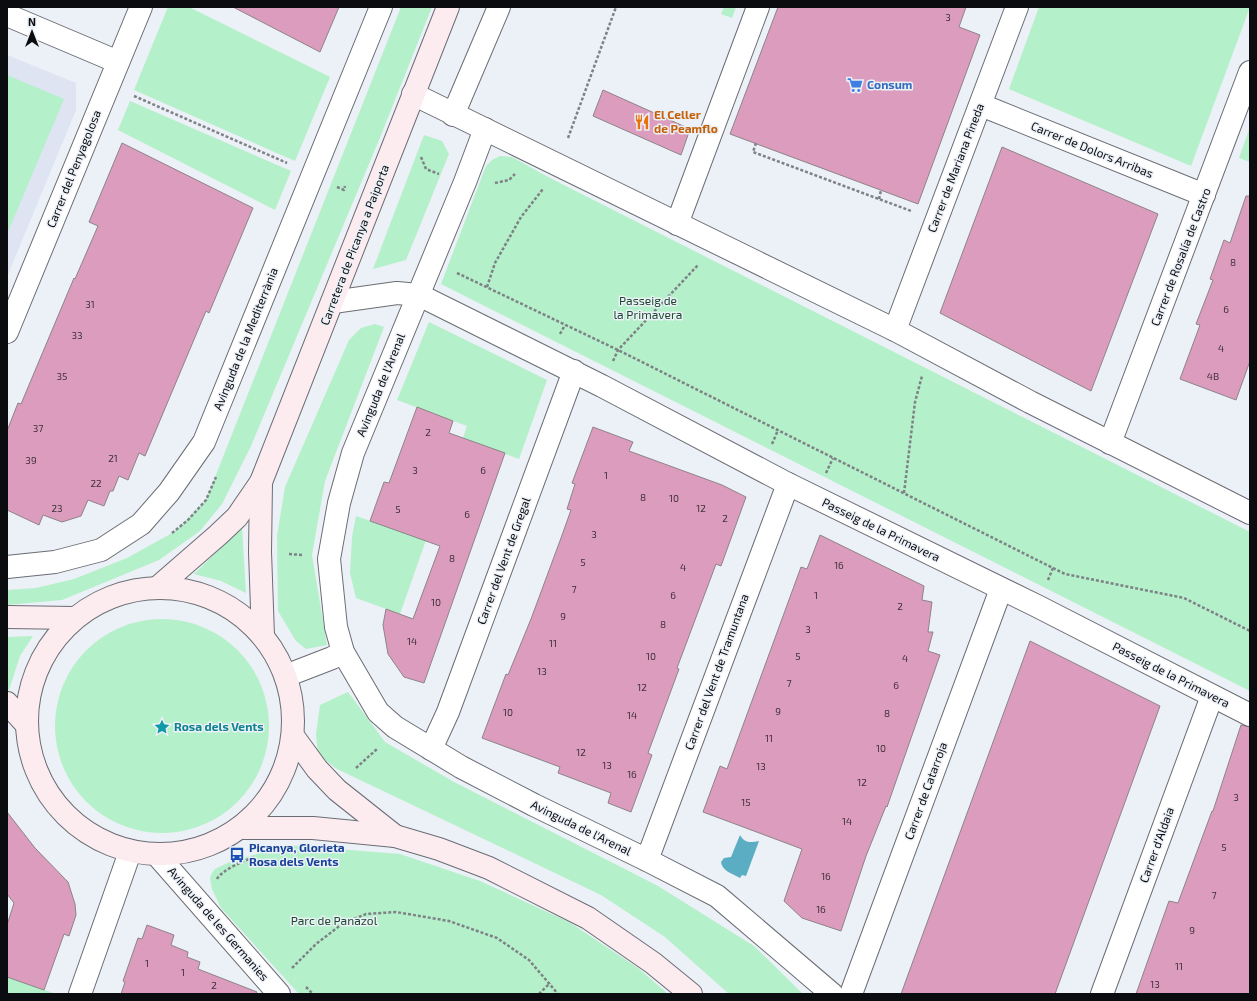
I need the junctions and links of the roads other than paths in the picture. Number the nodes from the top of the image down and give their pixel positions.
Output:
1 (141, 7) edge
2 (381, 7) edge
3 (448, 7) edge
4 (499, 7) edge
5 (758, 7) edge
6 (1016, 7) edge
7 (7, 16) edge
8 (118, 62) junction
9 (1250, 72) edge
10 (413, 94) junction
11 (981, 105) junction
12 (453, 115) junction
13 (485, 129) junction
14 (1204, 196) junction
15 (677, 224) junction
16 (419, 295) junction
17 (333, 302) junction
18 (895, 330) junction
19 (7, 332) edge
20 (574, 371) junction
21 (1110, 443) junction
22 (261, 482) junction
23 (788, 484) junction
24 (1250, 513) edge
25 (7, 567) edge
26 (157, 588) junction
27 (1001, 589) junction
28 (7, 617) edge
29 (74, 618) junction
30 (263, 636) junction
31 (343, 652) junction
32 (288, 675) junction
33 (1212, 696) junction
34 (7, 703) edge
35 (1250, 715) edge
36 (25, 723) junction
37 (292, 736) junction
38 (431, 749) junction
39 (244, 828) junction
40 (395, 836) junction
41 (130, 852) junction
42 (157, 855) junction
43 (647, 860) junction
44 (80, 994) edge
45 (279, 994) edge
46 (691, 994) edge
47 (832, 994) edge
48 (851, 994) edge
49 (1102, 994) edge

1 - 8 street, Carrer del Penyagolosa
2 - 25 street, Avinguda de la Mediterrània
3 - 10 street, Carretera de Picanya a Paiporta
4 - 12 street
5 - 15 street
6 - 11 street, Carrer de Mariana Pineda
7 - 8 street
8 - 19 street, Carrer del Penyagolosa
9 - 14 street, Carrer de Rosalía de Castro
10 - 12 street
10 - 17 street, Carretera de Picanya a Paiporta
11 - 14 street, Carrer de Dolors Arribas
11 - 18 street, Carrer de Mariana Pineda
12 - 13 street
13 - 15 street
13 - 16 street, Avinguda de l'Arenal
14 - 21 street, Carrer de Rosalía de Castro
15 - 18 street
16 - 17 street, Passeig de la Primavera
16 - 20 street, Passeig de la Primavera
16 - 31 street, Avinguda de l'Arenal
17 - 22 street, Carretera de Picanya a Paiporta
18 - 21 street
20 - 23 street, Passeig de la Primavera
20 - 38 street, Carrer del Vent de Gregal
21 - 24 street
22 - 26 street, Carretera de Picanya a Paiporta
22 - 30 street, Carretera de Picanya a Paiporta
23 - 27 street, Passeig de la Primavera
23 - 43 street, Carrer del Vent de Tramuntana
26 - 29 street
26 - 30 street
27 - 33 street, Passeig de la Primavera
27 - 48 street, Carrer de Catarroja
28 - 29 street
29 - 36 street
30 - 32 street
31 - 32 street
31 - 38 street, Avinguda de l'Arenal
32 - 37 street
33 - 35 street, Passeig de la Primavera
33 - 49 street, Carrer d'Aldaia
34 - 36 street
36 - 41 street
37 - 39 street
37 - 40 street
38 - 43 street, Avinguda de l'Arenal
39 - 40 street
39 - 42 street
40 - 46 street
41 - 42 street
41 - 44 street
42 - 45 street, Avinguda de les Germanies
43 - 47 street, Avinguda de l'Arenal

